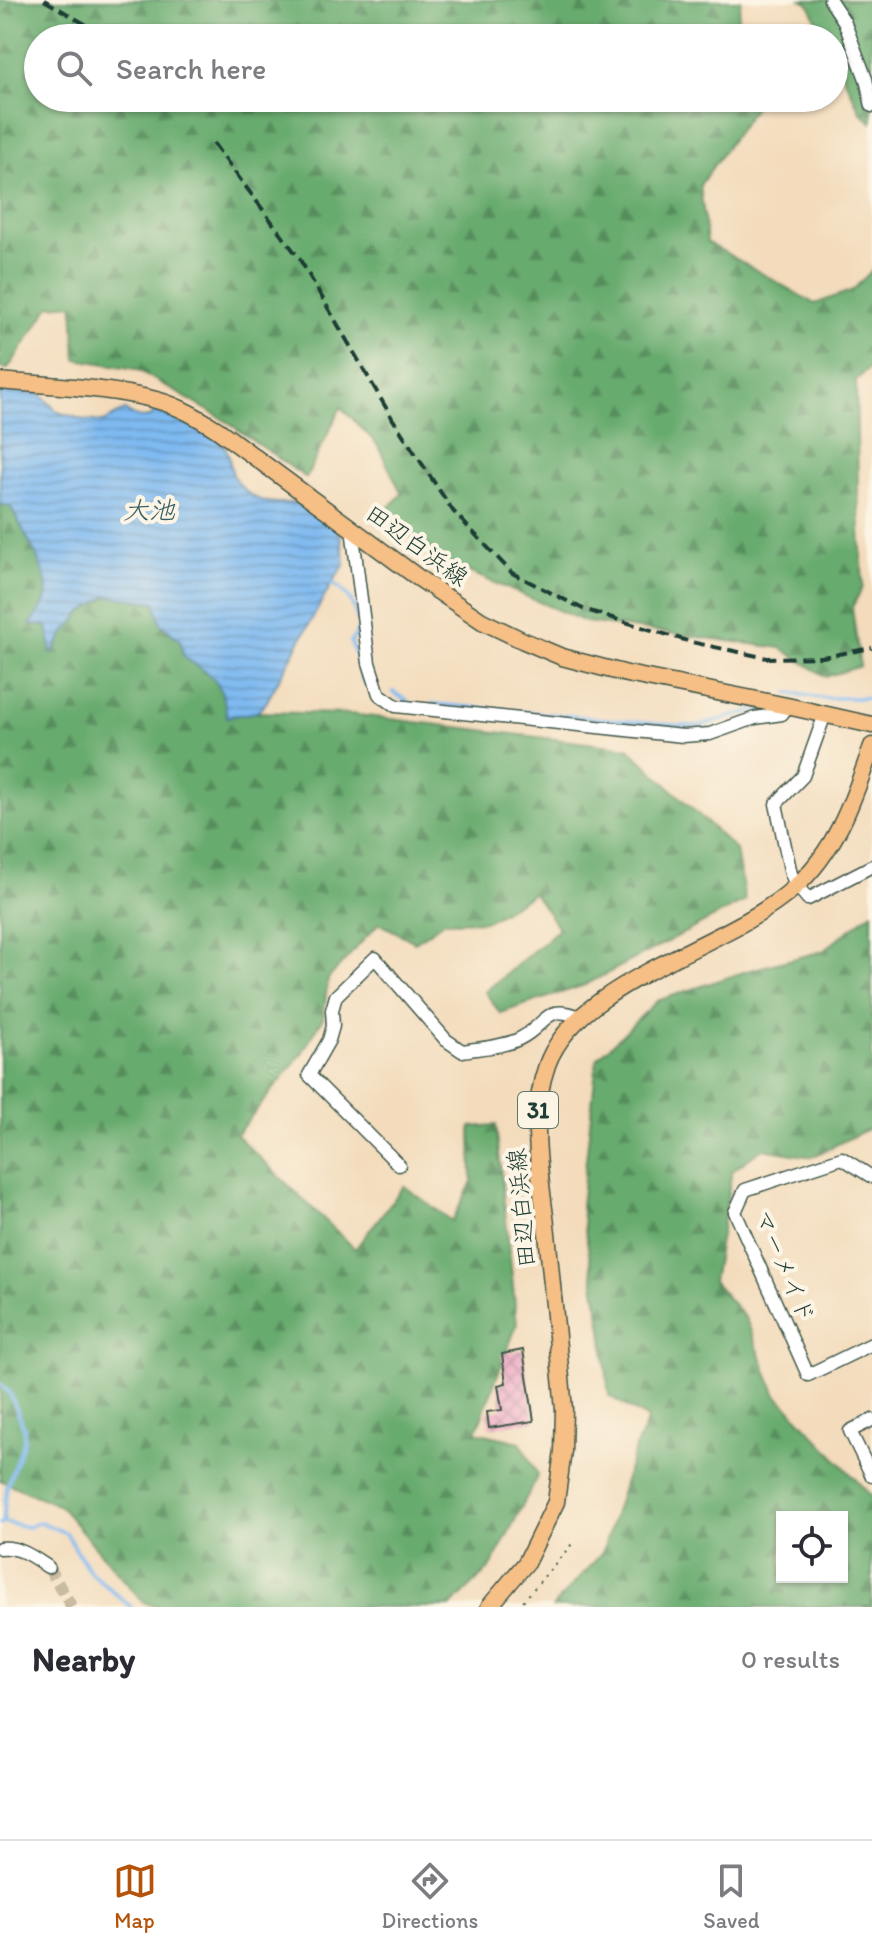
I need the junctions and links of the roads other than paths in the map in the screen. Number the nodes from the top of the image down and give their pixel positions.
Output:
1 (830, 0) edge
2 (845, 24) edge
3 (848, 32) edge
4 (872, 106) edge
5 (0, 381) edge
6 (352, 528) junction
7 (787, 706) junction
8 (825, 714) junction
9 (872, 725) edge
10 (872, 746) edge
11 (872, 866) edge
12 (797, 886) junction
13 (580, 1017) junction
14 (399, 1165) dead end
15 (872, 1177) edge
16 (872, 1344) edge
17 (872, 1420) edge
18 (872, 1476) edge
19 (0, 1548) edge
20 (48, 1567) tunnel mouth
21 (489, 1607) edge

1 - 2 street
3 - 4 street
5 - 6 main road, 田辺白浜線
6 - 7 main road, 田辺白浜線
6 - 7 street
7 - 8 main road, 田辺白浜線
8 - 9 main road, 田辺白浜線
8 - 12 street
10 - 12 main road, 田辺白浜線 / 31
11 - 12 street
12 - 13 main road, 田辺白浜線 / 31
13 - 14 street
13 - 21 main road, 田辺白浜線 / 31
15 - 16 street, マーメイド
17 - 18 street
19 - 20 street

